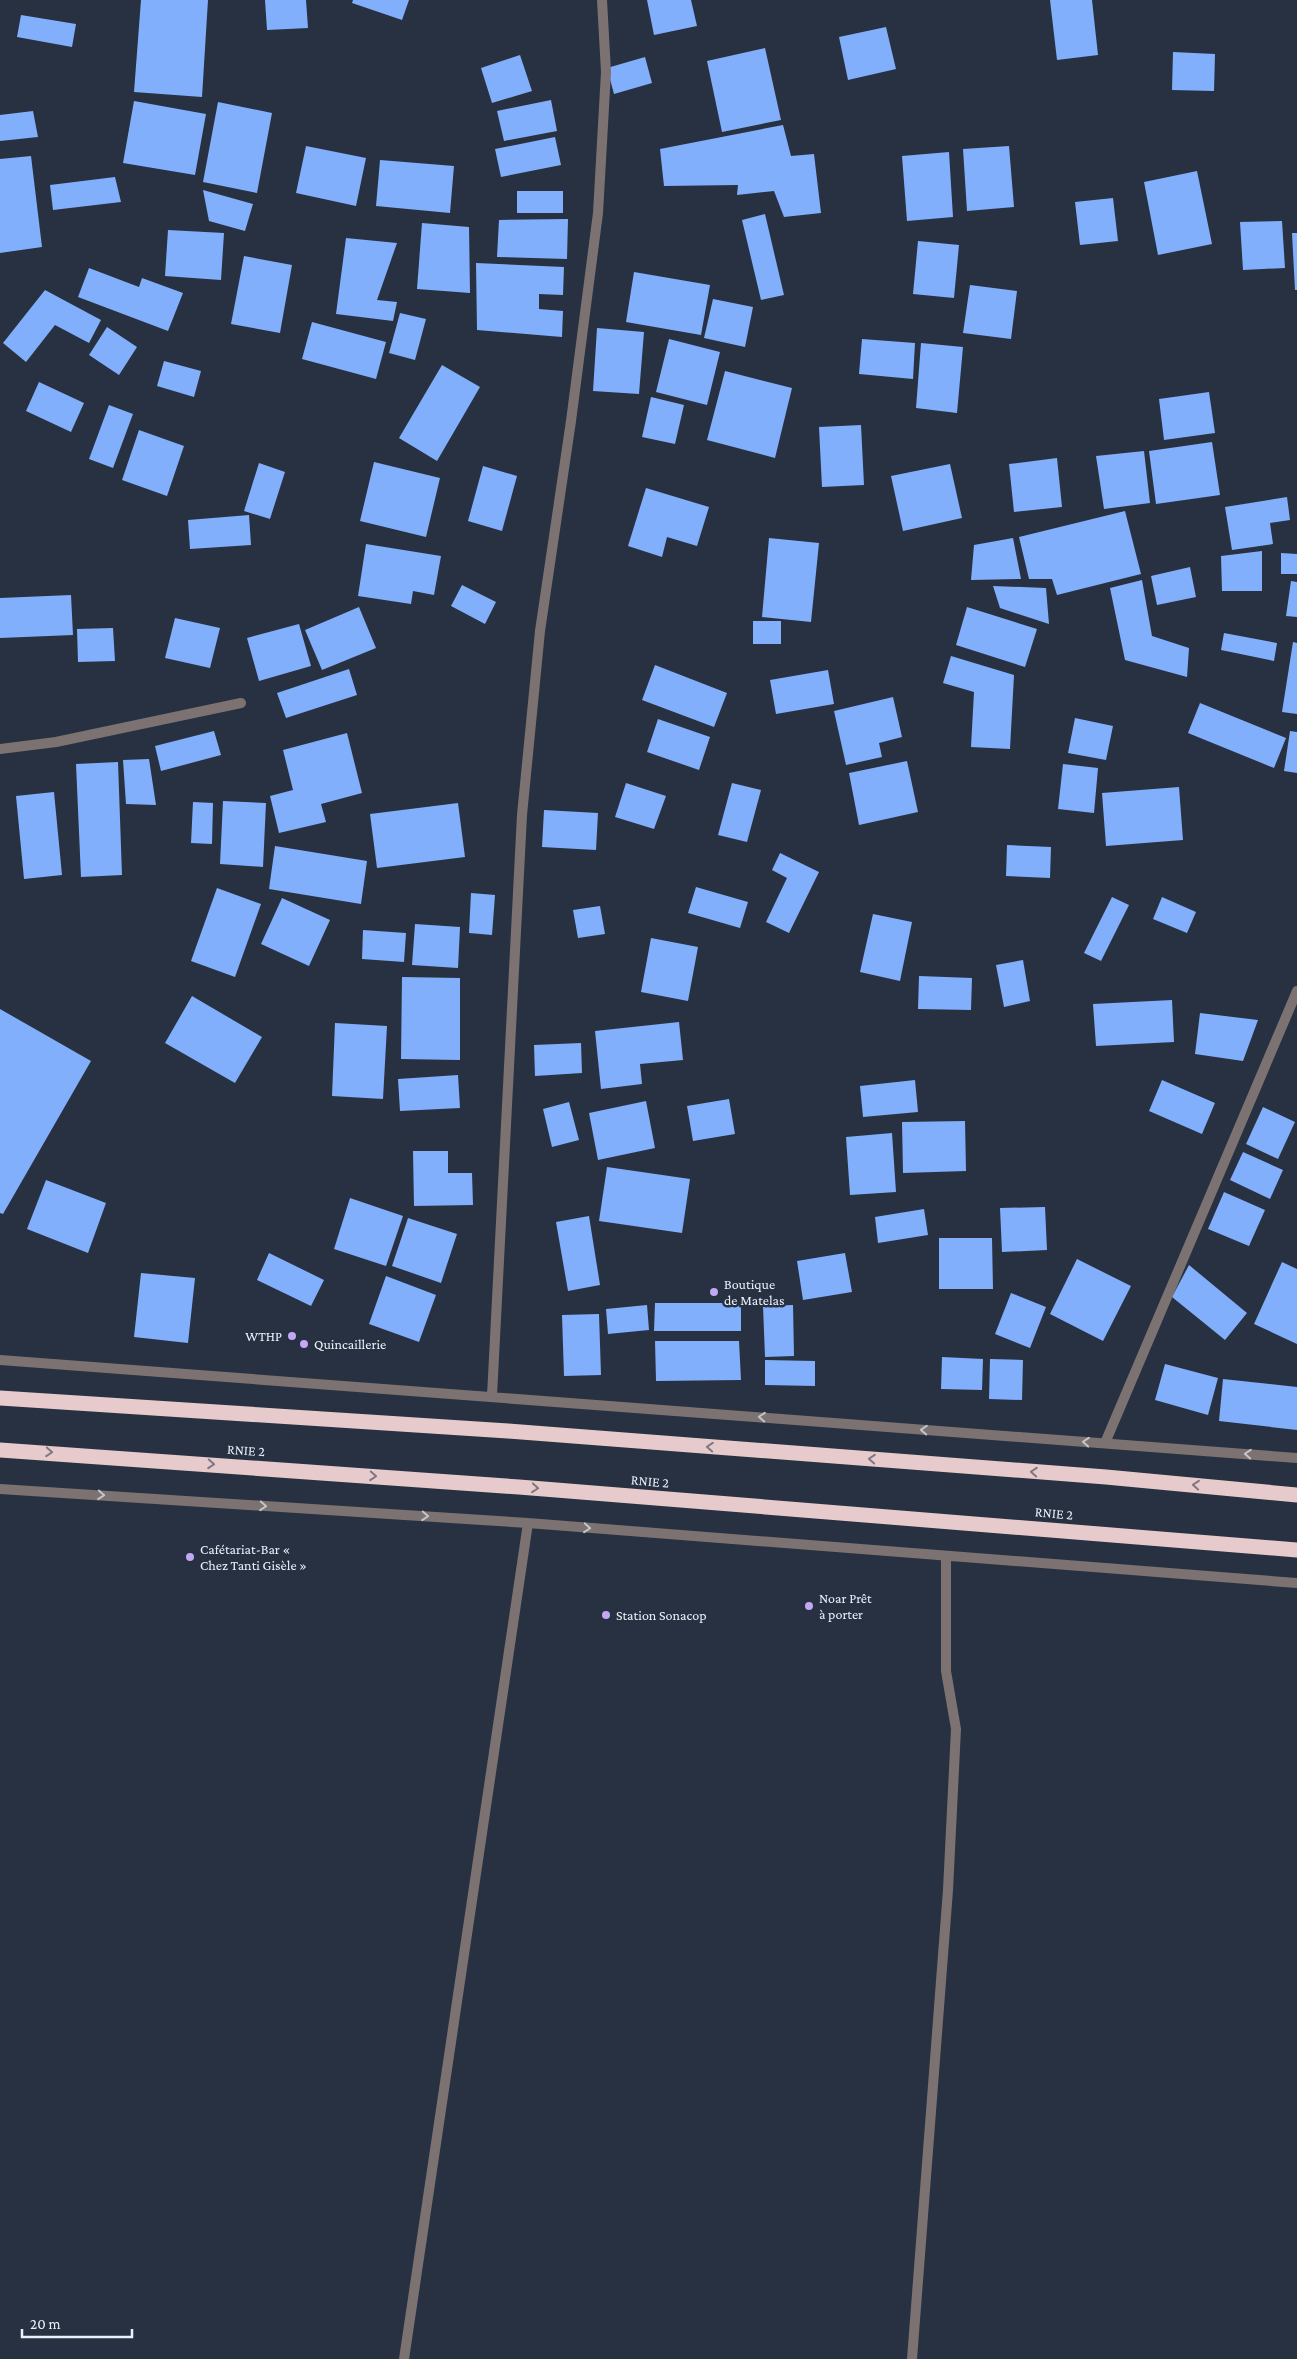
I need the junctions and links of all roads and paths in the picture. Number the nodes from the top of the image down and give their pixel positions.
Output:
1 (602, 0) edge
2 (241, 702) dead end
3 (0, 748) edge
4 (1297, 991) edge
5 (0, 1360) edge
6 (492, 1396) junction
7 (0, 1398) edge
8 (1105, 1444) junction
9 (0, 1450) edge
10 (1297, 1458) edge
11 (0, 1489) edge
12 (1297, 1495) edge
13 (528, 1523) junction
14 (1297, 1550) edge
15 (946, 1556) junction
16 (1297, 1583) edge
17 (404, 2359) edge
18 (912, 2359) edge

1 - 6 street
2 - 3 street
4 - 8 street
5 - 6 street
8 -> 6 street
12 -> 7 highway
10 -> 8 street
9 -> 14 highway, RNIE 2 / RNIE 2
11 -> 13 street
13 -> 15 street
13 - 17 street
15 - 16 street
15 - 18 street

